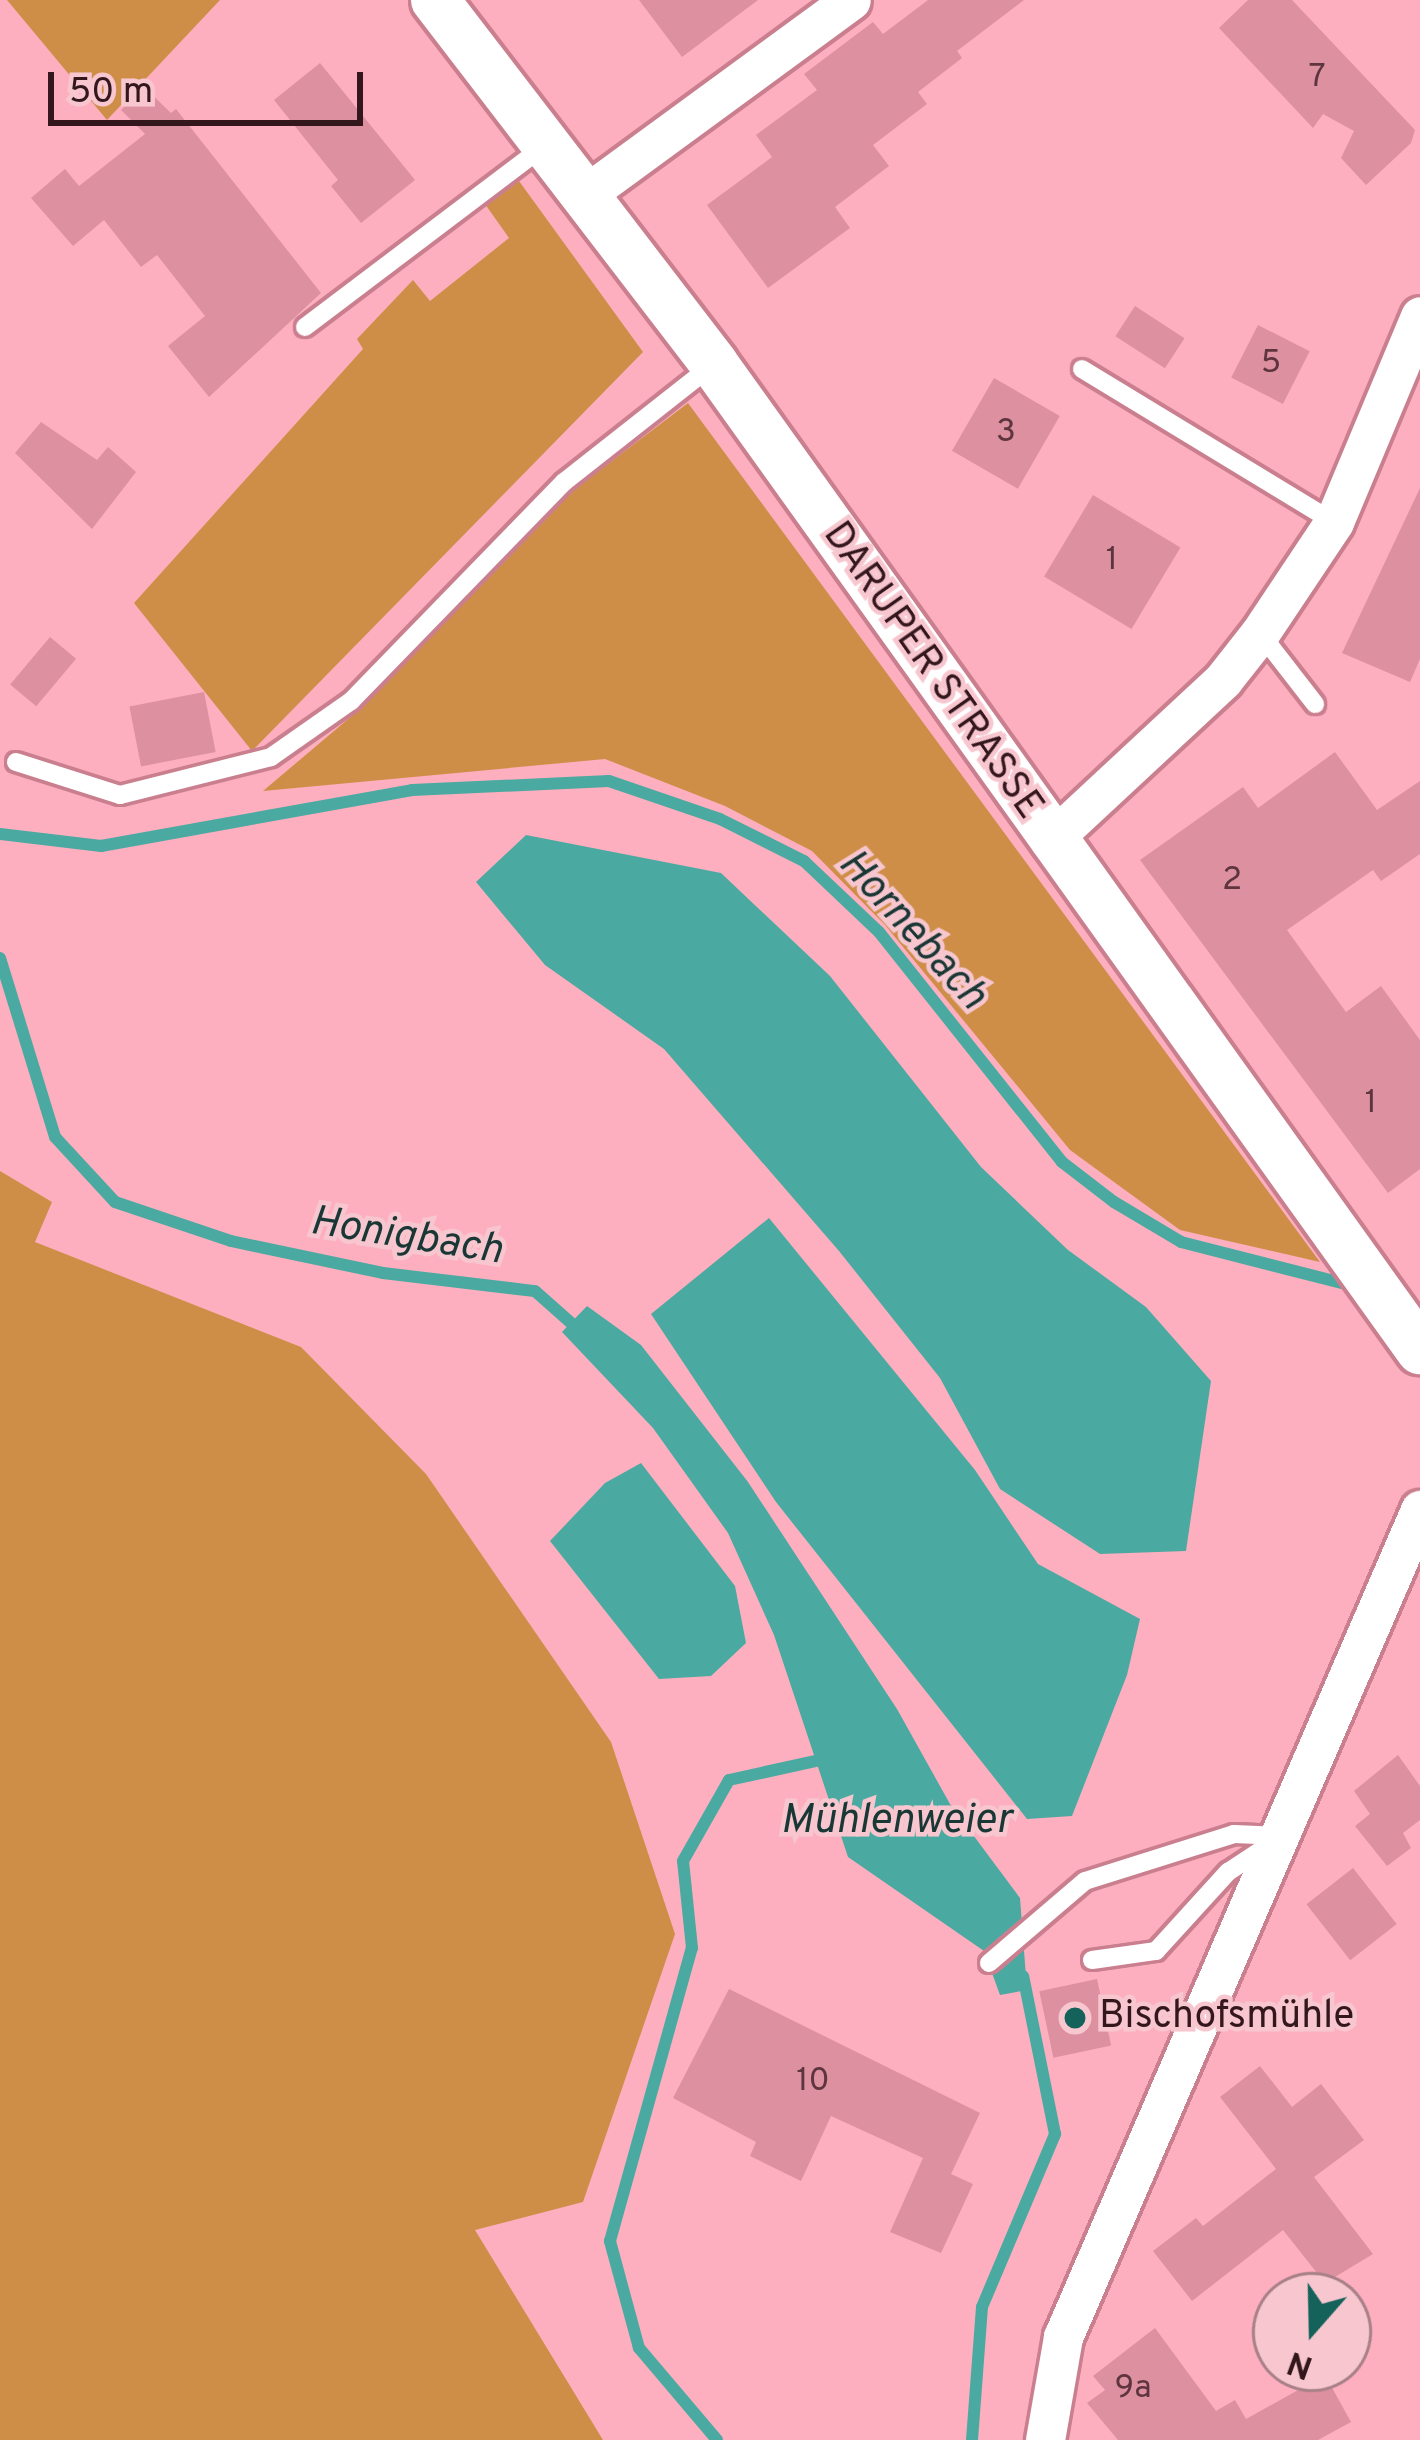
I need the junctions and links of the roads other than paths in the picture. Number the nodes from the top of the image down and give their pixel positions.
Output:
1 (435, 0) edge
2 (850, 0) edge
3 (544, 146) junction
4 (582, 197) junction
5 (1420, 316) edge
6 (305, 327) dead end
7 (714, 364) junction
8 (1082, 369) dead end
9 (1406, 400) edge
10 (1334, 522) junction
11 (1260, 633) junction
12 (1315, 704) dead end
13 (16, 761) dead end
14 (1050, 841) junction
15 (1420, 1350) edge
16 (1420, 1510) edge
17 (1281, 1836) junction
18 (1092, 1960) dead end
19 (989, 1964) dead end
20 (1046, 2440) edge

1 - 3 street, DARUPER STRASSE
2 - 4 street
3 - 4 street, DARUPER STRASSE
3 - 6 lane
4 - 7 street, DARUPER STRASSE
5 - 9 street
7 - 13 lane
7 - 14 street, DARUPER STRASSE
8 - 10 lane
9 - 10 street
10 - 11 street
11 - 12 lane
11 - 14 street
14 - 15 street, DARUPER STRASSE
16 - 17 street
17 - 18 lane
17 - 19 lane
17 - 20 street

